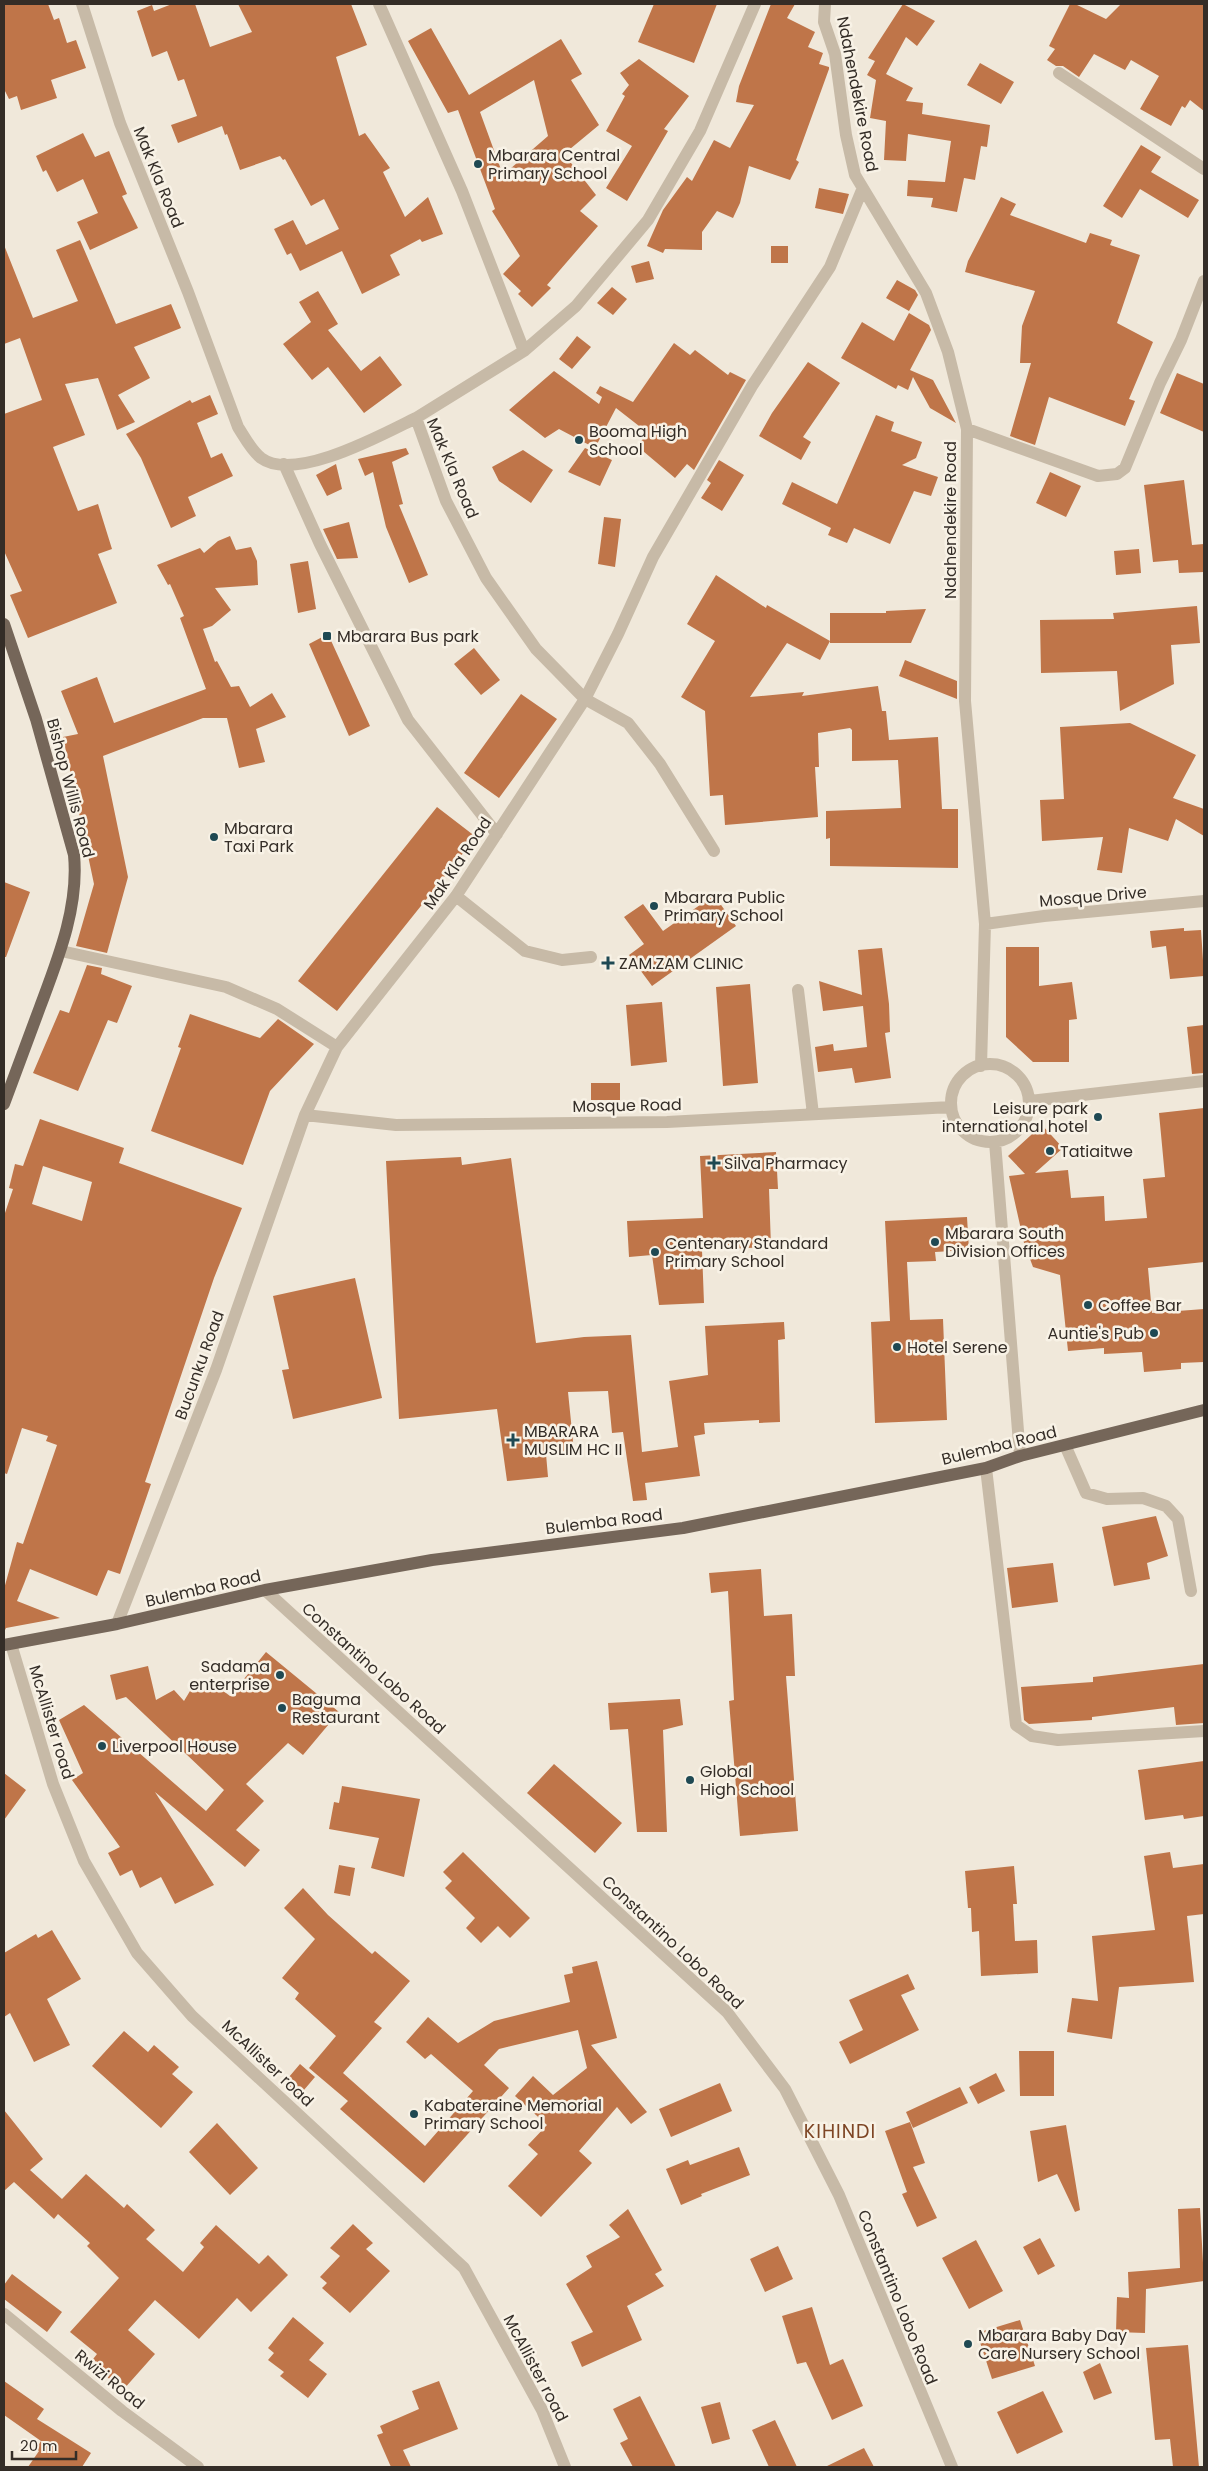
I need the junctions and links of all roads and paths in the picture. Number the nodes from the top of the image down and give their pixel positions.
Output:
1 (82, 4) edge
2 (380, 4) edge
3 (755, 4) edge
4 (825, 4) edge
5 (1058, 72) dead end
6 (1204, 169) edge
7 (862, 190) junction
8 (1204, 281) edge
9 (524, 351) junction
10 (416, 418) junction
11 (967, 430) junction
12 (284, 464) junction
13 (4, 624) edge
14 (585, 699) junction
15 (497, 834) junction
16 (714, 851) dead end
17 (456, 896) junction
18 (1204, 901) edge
19 (985, 924) junction
20 (61, 952) junction
21 (591, 957) dead end
22 (798, 990) dead end
23 (337, 1048) junction
24 (981, 1066) junction
25 (1204, 1081) edge
26 (1030, 1101) junction
27 (4, 1104) edge
28 (951, 1107) junction
29 (813, 1114) junction
30 (305, 1115) junction
31 (995, 1142) junction
32 (1204, 1410) edge
33 (1065, 1445) junction
34 (1020, 1456) junction
35 (986, 1468) junction
36 (265, 1590) junction
37 (1191, 1591) dead end
38 (117, 1624) junction
39 (7, 1644) edge
40 (1204, 1732) edge
41 (4, 2314) edge
42 (198, 2467) edge
43 (565, 2467) edge
44 (952, 2467) edge

1 - 12 street, Mak Kla Road
2 - 9 street
3 - 9 street
4 - 7 street, Ndahendekire Road
5 - 6 street
7 - 11 street, Ndahendekire Road
7 - 14 street
8 - 11 street
9 - 10 street
10 - 12 street, Mak Kla Road
10 - 14 street, Mak Kla Road
11 - 19 street, Ndahendekire Road
12 - 15 street
13 - 20 main road, Bishop Willis Road
14 - 15 street, Mak Kla Road
14 - 16 street
15 - 17 street, Mak Kla Road
17 - 21 street
17 - 23 street, Mak Kla Road
18 - 19 street, Mosque Drive
19 - 24 street, Ndahendekire Road
20 - 23 street
20 - 27 main road, Bishop Willis Road
22 - 29 street
23 - 30 street, Mak Kla Road
24 - 26 street
24 - 28 street
25 - 26 street
26 - 31 street
28 - 29 street, Mosque Road
28 - 31 street
29 - 30 street, Mosque Road
30 - 38 street, Bucunku Road
31 - 34 street
32 - 33 main road, Bulemba Road
33 - 34 main road, Bulemba Road
33 - 37 street
34 - 35 main road, Bulemba Road
35 - 36 main road, Bulemba Road
35 - 40 street
36 - 38 main road, Bulemba Road
36 - 44 street, Constantino Lobo Road
38 - 39 main road, Bulemba Road
39 - 43 street, McAllister road
41 - 42 street, Rwizi Road

